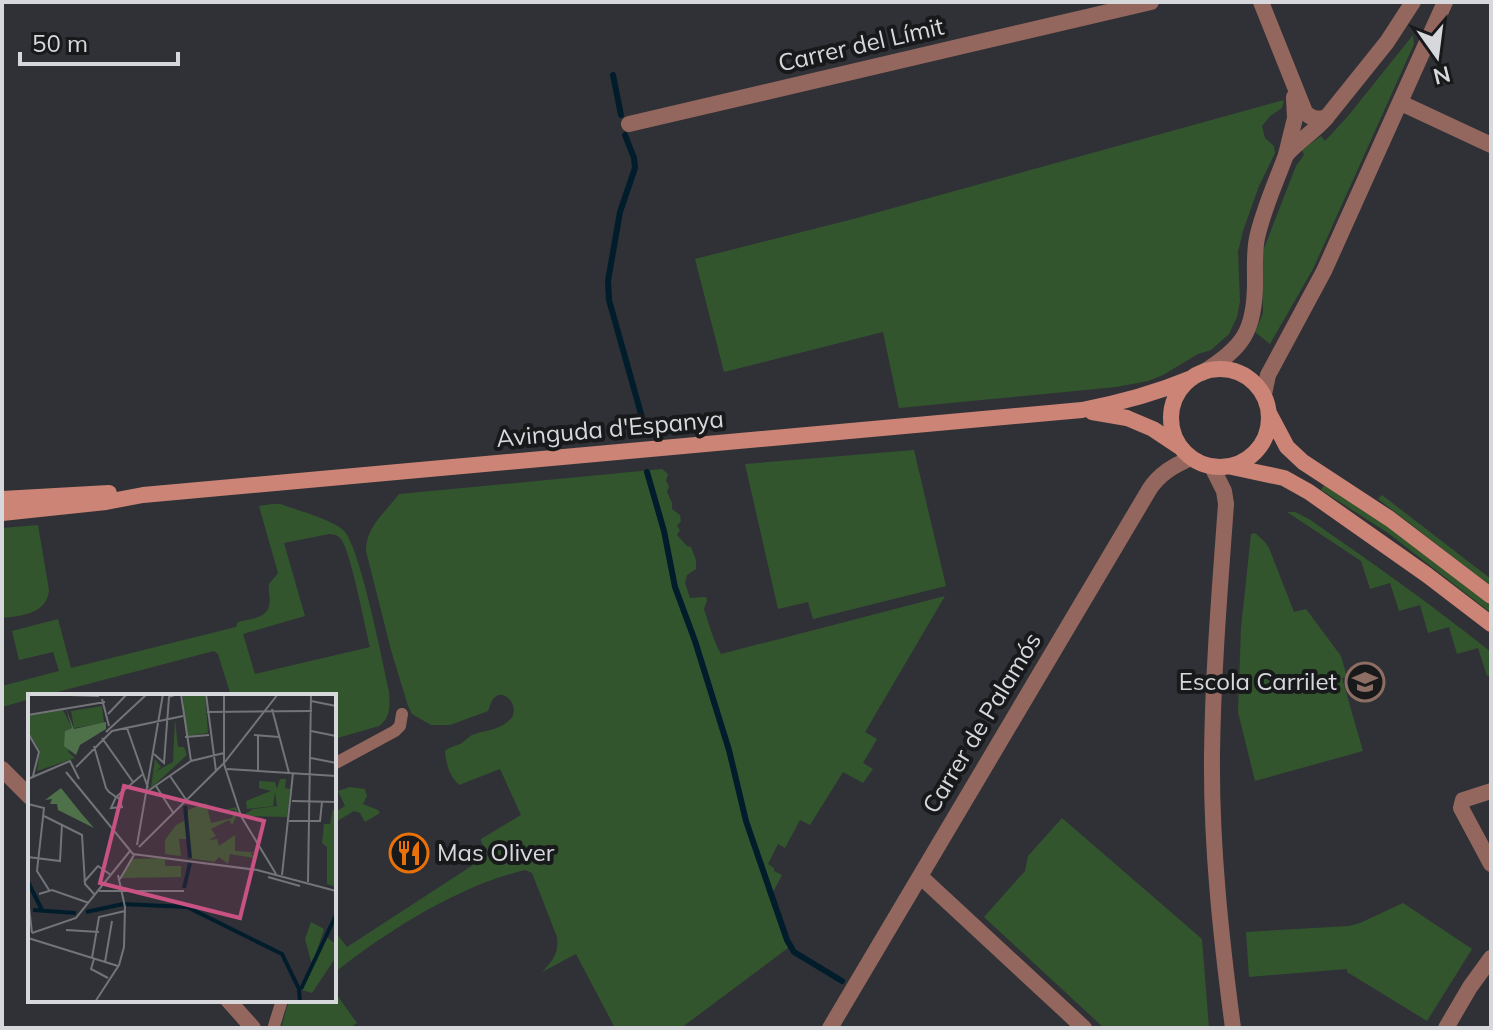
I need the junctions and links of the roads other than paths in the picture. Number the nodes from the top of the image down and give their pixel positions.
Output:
1 (1151, 2) edge
2 (1261, 2) edge
3 (1413, 2) edge
4 (1445, 2) edge
5 (1293, 87) junction
6 (1401, 103) junction
7 (1326, 118) junction
8 (629, 124) dead end
9 (1491, 145) edge
10 (1286, 155) junction
11 (1197, 375) junction
12 (1264, 394) junction
13 (1082, 410) junction
14 (1270, 415) junction
15 (1185, 453) junction
16 (1212, 467) junction
17 (1232, 467) junction
18 (143, 495) junction
19 (2, 499) edge
20 (2, 513) edge
21 (1491, 596) edge
22 (1491, 624) edge
23 (402, 714) dead end
24 (336, 763) edge
25 (2, 769) edge
26 (1491, 791) edge
27 (28, 795) edge
28 (1491, 864) edge
29 (920, 876) junction
30 (1491, 958) edge
31 (230, 1002) edge
32 (281, 1002) edge
33 (274, 1026) dead end
34 (253, 1028) edge
35 (830, 1028) edge
36 (1084, 1028) edge
37 (1233, 1028) edge
38 (1446, 1028) edge

1 - 8 street, Carrer del Límit
2 - 5 street
3 - 7 street
4 - 6 street
5 - 7 street
5 - 10 street
6 - 9 street
6 - 12 street
7 - 10 street
10 - 11 street
11 - 12 main road
11 - 13 main road, Avinguda d'Espanya
11 - 15 main road
12 - 14 main road
13 - 15 main road, Avinguda d'Espanya
13 - 18 main road, Avinguda d'Espanya
14 - 17 main road
14 - 21 main road
15 - 16 main road
15 - 29 street, Carrer de Palamós
16 - 17 main road
16 - 37 street
17 - 22 main road
18 - 19 main road, Avinguda d'Espanya
18 - 20 main road, Avinguda d'Espanya
23 - 24 lane
25 - 27 street
26 - 28 street
29 - 35 street, Carrer de Palamós
29 - 36 street
30 - 38 street
31 - 34 street
32 - 33 lane

